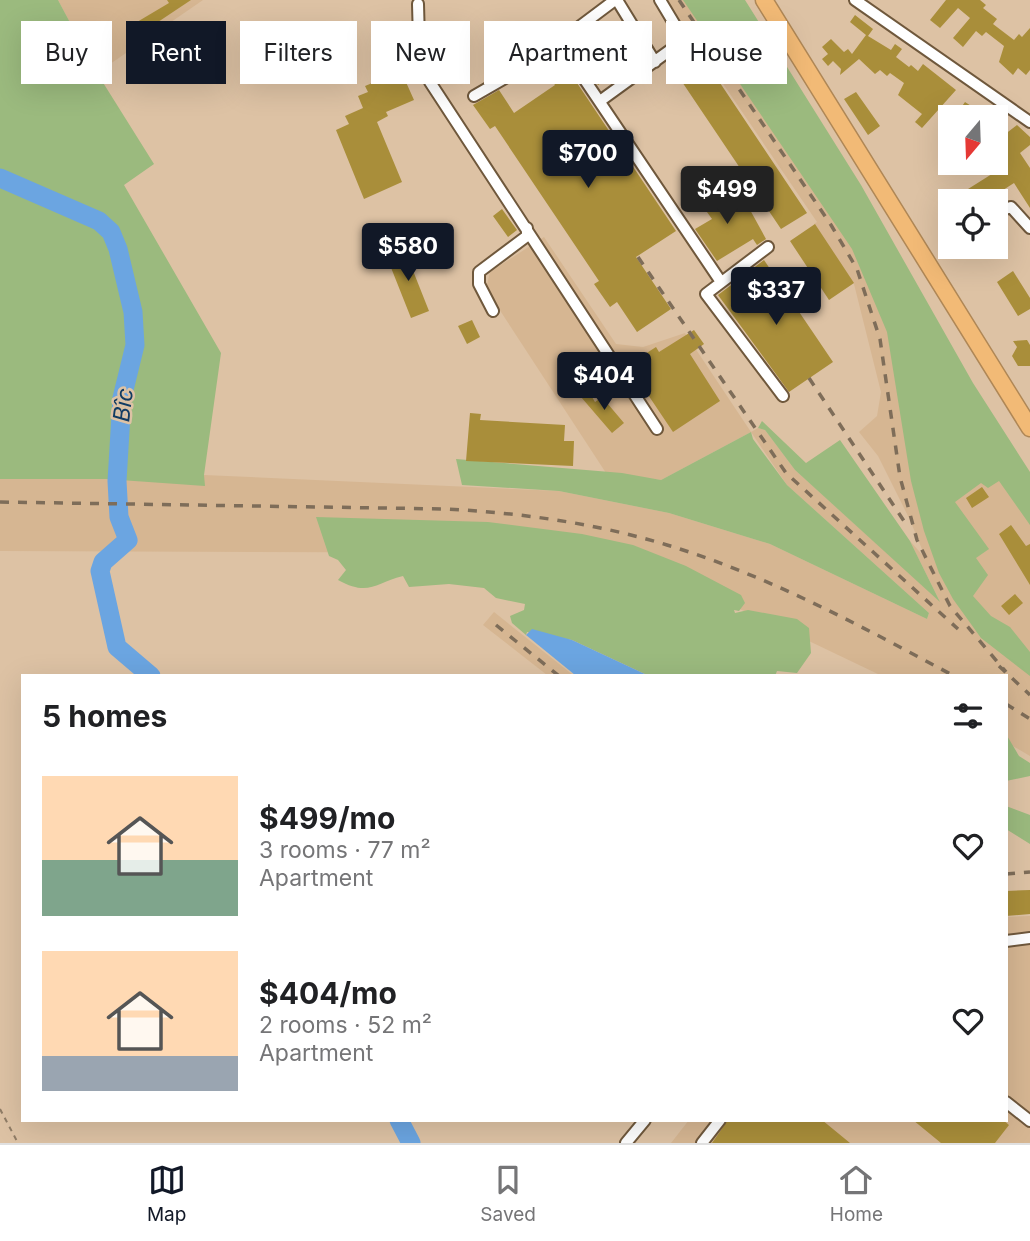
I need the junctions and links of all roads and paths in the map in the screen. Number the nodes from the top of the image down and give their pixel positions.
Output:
1 (406, 0) edge
2 (616, 0) edge
3 (660, 0) edge
4 (764, 0) edge
5 (855, 0) edge
6 (421, 2) edge
7 (588, 21) edge
8 (655, 62) junction
9 (493, 84) edge
10 (588, 84) edge
11 (474, 96) dead end
12 (600, 101) junction
13 (1030, 122) edge
14 (1008, 208) edge
15 (527, 228) junction
16 (1030, 228) edge
17 (768, 247) dead end
18 (721, 282) junction
19 (493, 312) dead end
20 (783, 396) dead end
21 (1030, 428) edge
22 (657, 429) dead end
23 (1029, 939) edge
24 (1008, 941) edge
25 (1008, 1104) edge
26 (0, 1109) edge
27 (1030, 1121) edge
28 (643, 1122) edge
29 (718, 1122) edge
30 (18, 1143) edge
31 (626, 1143) edge
32 (702, 1143) edge

1 - 6 street
2 - 7 street
2 - 8 street
3 - 8 street
4 - 21 highway
5 - 13 street
6 - 15 street
8 - 12 street
9 - 11 street
10 - 12 street
12 - 18 street
14 - 16 street
15 - 19 street
15 - 22 street
17 - 18 street
18 - 20 street
23 - 24 street
25 - 27 street
26 - 30 path
28 - 31 street
29 - 32 street

